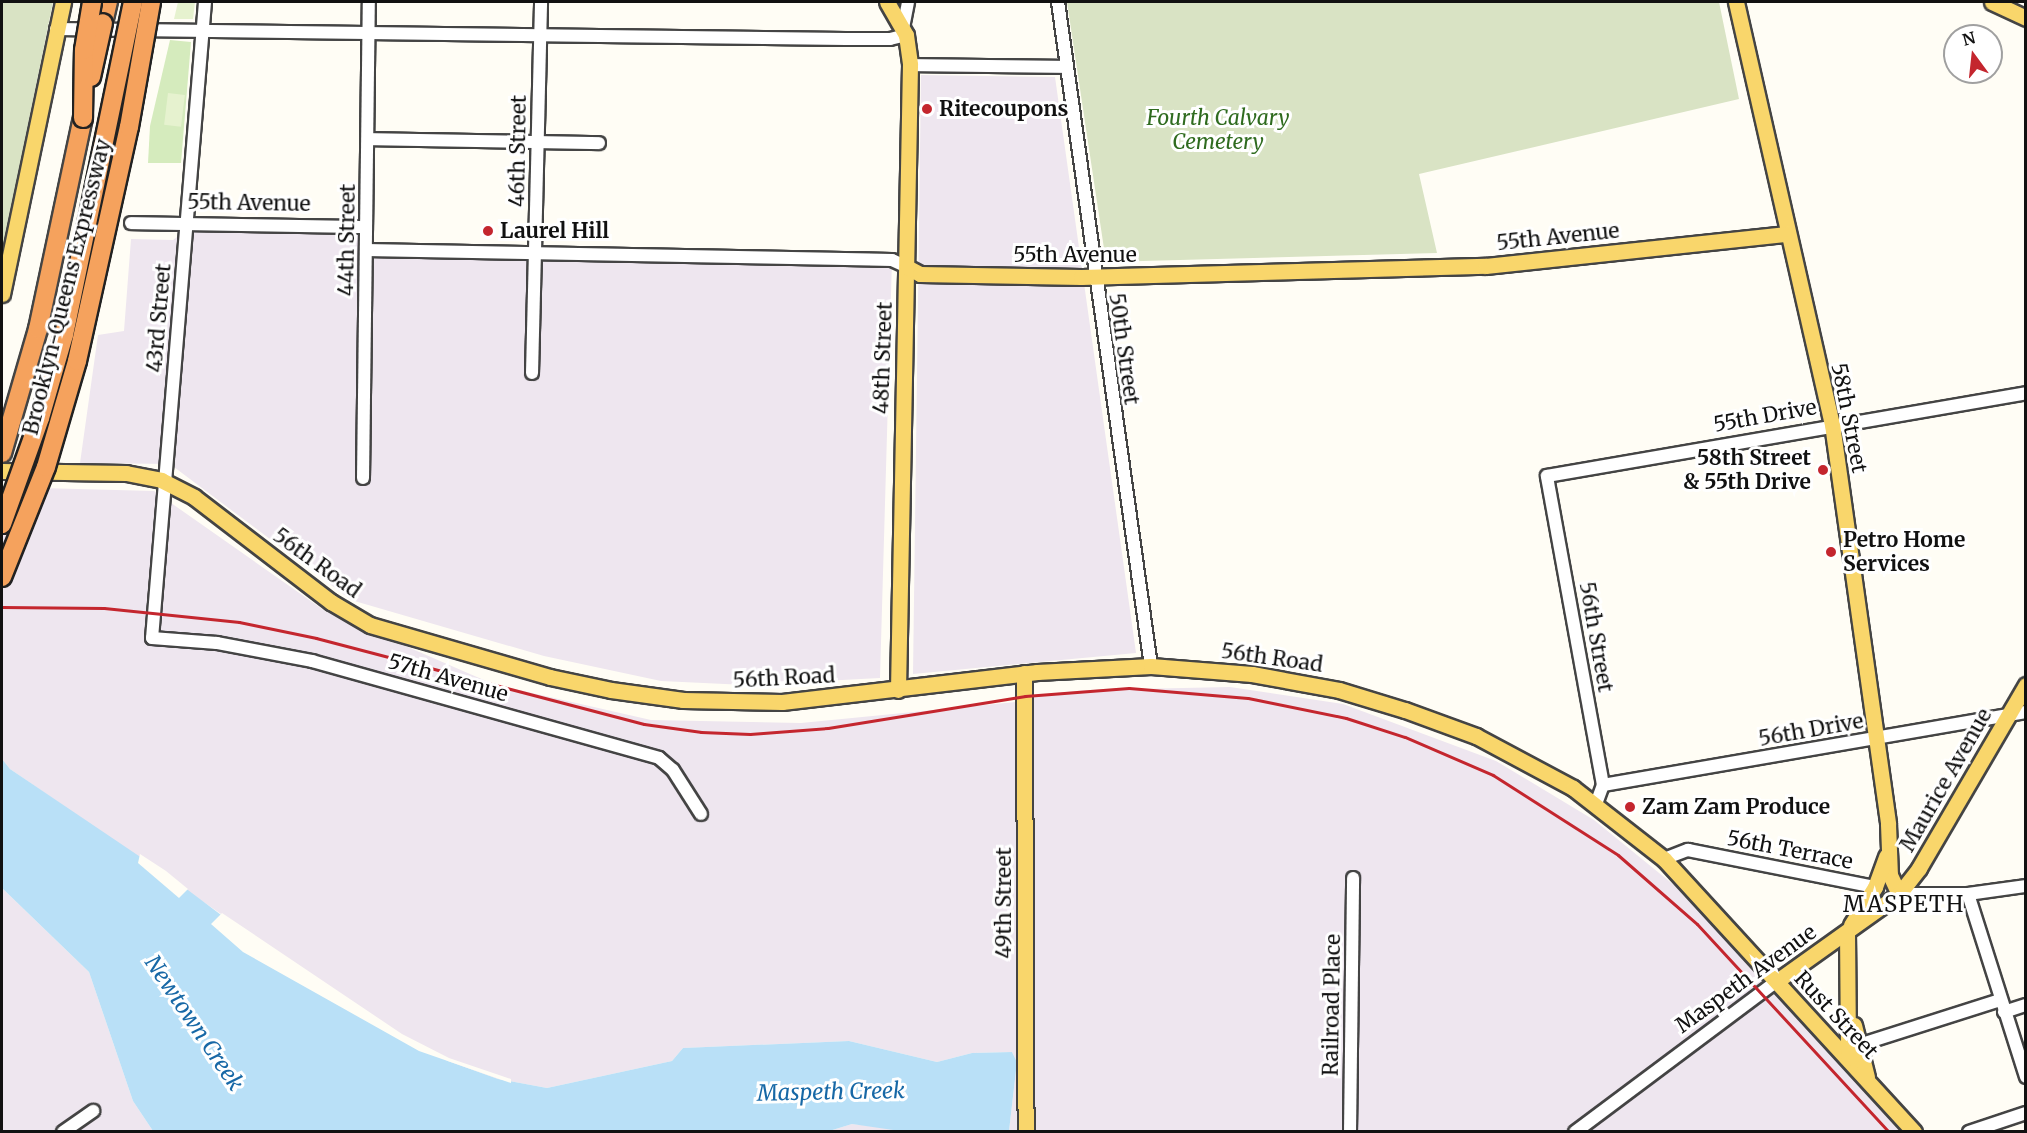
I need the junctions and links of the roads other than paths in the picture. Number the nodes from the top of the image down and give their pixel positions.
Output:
1 (63, 2) edge
2 (92, 2) edge
3 (107, 2) edge
4 (134, 2) edge
5 (151, 2) edge
6 (161, 2) edge
7 (205, 2) edge
8 (369, 2) edge
9 (541, 2) edge
10 (886, 2) edge
11 (908, 2) edge
12 (1058, 2) edge
13 (1736, 2) edge
14 (1992, 2) edge
15 (2025, 18) edge
16 (56, 29) junction
17 (203, 30) junction
18 (905, 31) junction
19 (369, 33) junction
20 (540, 36) junction
21 (910, 65) junction
22 (1067, 67) junction
23 (82, 118) junction
24 (129, 127) junction
25 (368, 139) junction
26 (537, 142) junction
27 (599, 143) dead end
28 (131, 223) dead end
29 (187, 225) junction
30 (366, 226) junction
31 (1786, 234) junction
32 (366, 250) junction
33 (536, 255) junction
34 (907, 267) junction
35 (1094, 277) junction
36 (2, 294) edge
37 (532, 373) dead end
38 (2025, 393) edge
39 (1832, 424) junction
40 (2, 453) edge
41 (2, 471) edge
42 (1547, 476) joint
43 (363, 478) dead end
44 (165, 482) junction
45 (2, 524) edge
46 (2, 576) edge
47 (152, 638) joint
48 (1151, 666) junction
49 (1024, 673) junction
50 (2025, 685) edge
51 (898, 690) junction
52 (2025, 712) edge
53 (2008, 715) junction
54 (1875, 739) junction
55 (1603, 785) junction
56 (1596, 804) junction
57 (700, 814) dead end
58 (1889, 848) junction
59 (1664, 859) junction
60 (1353, 878) dead end
61 (2025, 886) edge
62 (1875, 887) junction
63 (1899, 894) junction
64 (1968, 894) junction
65 (1847, 932) junction
66 (1777, 981) junction
67 (1848, 1005) junction
68 (2025, 1005) edge
69 (2002, 1006) junction
70 (1859, 1045) junction
71 (1848, 1058) junction
72 (2025, 1077) edge
73 (1867, 1079) junction
74 (93, 1111) dead end
75 (2025, 1113) edge
76 (63, 1131) edge
77 (1026, 1131) edge
78 (1350, 1131) edge
79 (1575, 1131) edge
80 (1914, 1131) edge
81 (1969, 1131) edge

1 - 16 main road
2 - 23 highway, bridge
3 - 23 highway, Brooklyn-Queens Expressway, bridge
4 - 45 highway, Brooklyn-Queens Expressway, bridge
5 - 24 highway, Brooklyn-Queens Expressway, bridge
6 - 24 highway, bridge
7 - 17 street, 43rd Street
8 - 19 street, 44th Street
9 - 20 street, 46th Street
10 - 18 main road, 48th Street
11 - 18 street, 48th Street
12 - 22 street, 50th Street
13 - 31 main road, 58th Street
14 - 15 main road
16 - 17 street
16 - 36 main road
17 - 19 street
17 - 29 street, 43rd Street
18 - 20 street
18 - 21 main road, 48th Street
19 - 20 street
19 - 25 street, 44th Street
20 - 26 street, 46th Street
21 - 22 street
21 - 34 main road, 48th Street
22 - 35 street, 50th Street
23 - 40 highway, Brooklyn-Queens Expressway
24 - 46 highway, Brooklyn-Queens Expressway, bridge
25 - 26 street
25 - 30 street, 44th Street
26 - 27 street
26 - 33 street, 46th Street
28 - 29 street, 55th Avenue
29 - 30 street, 55th Avenue
29 - 44 street, 43rd Street
30 - 32 street, 44th Street
31 - 35 main road, 55th Avenue
31 - 39 main road, 58th Street
32 - 33 street, 55th Avenue
32 - 43 street, 44th Street
33 - 34 street, 55th Avenue
33 - 37 street, 46th Street
34 - 35 main road, 55th Avenue
34 - 51 main road, 48th Street
35 - 48 street, 50th Street
38 - 39 street, 55th Drive
39 - 42 street, 55th Drive
39 - 54 main road, 58th Street
41 - 44 main road, 56th Road
42 - 55 street, 56th Street
44 - 47 street, 43rd Street
44 - 51 main road, 56th Road
47 - 57 street, 57th Avenue
48 - 49 main road, 56th Road
48 - 56 main road, 56th Road
49 - 51 main road, 56th Road
49 - 77 main road, 49th Street
50 - 53 main road, Maurice Avenue
52 - 53 street, 56th Drive
53 - 54 street, 56th Drive
53 - 63 main road, Maurice Avenue
54 - 55 street, 56th Drive
54 - 58 main road, 58th Street
55 - 56 street
56 - 59 main road, Rust Street
58 - 62 main road, 58th Street
58 - 63 main road, 58th Street
59 - 62 street, 56th Terrace
59 - 66 main road, Rust Street
60 - 78 street, Railroad Place
61 - 64 street
62 - 65 main road, 58th Street
63 - 64 street
63 - 65 main road, Maspeth Avenue
64 - 69 street
65 - 66 main road, Maspeth Avenue
65 - 67 main road
66 - 71 main road, Rust Street
66 - 79 street, Maspeth Avenue
67 - 70 main road
67 - 71 main road
68 - 69 street
69 - 70 street
69 - 72 street
70 - 73 main road
71 - 73 main road, Rust Street
73 - 80 main road, Rust Street
74 - 76 street
75 - 81 street

